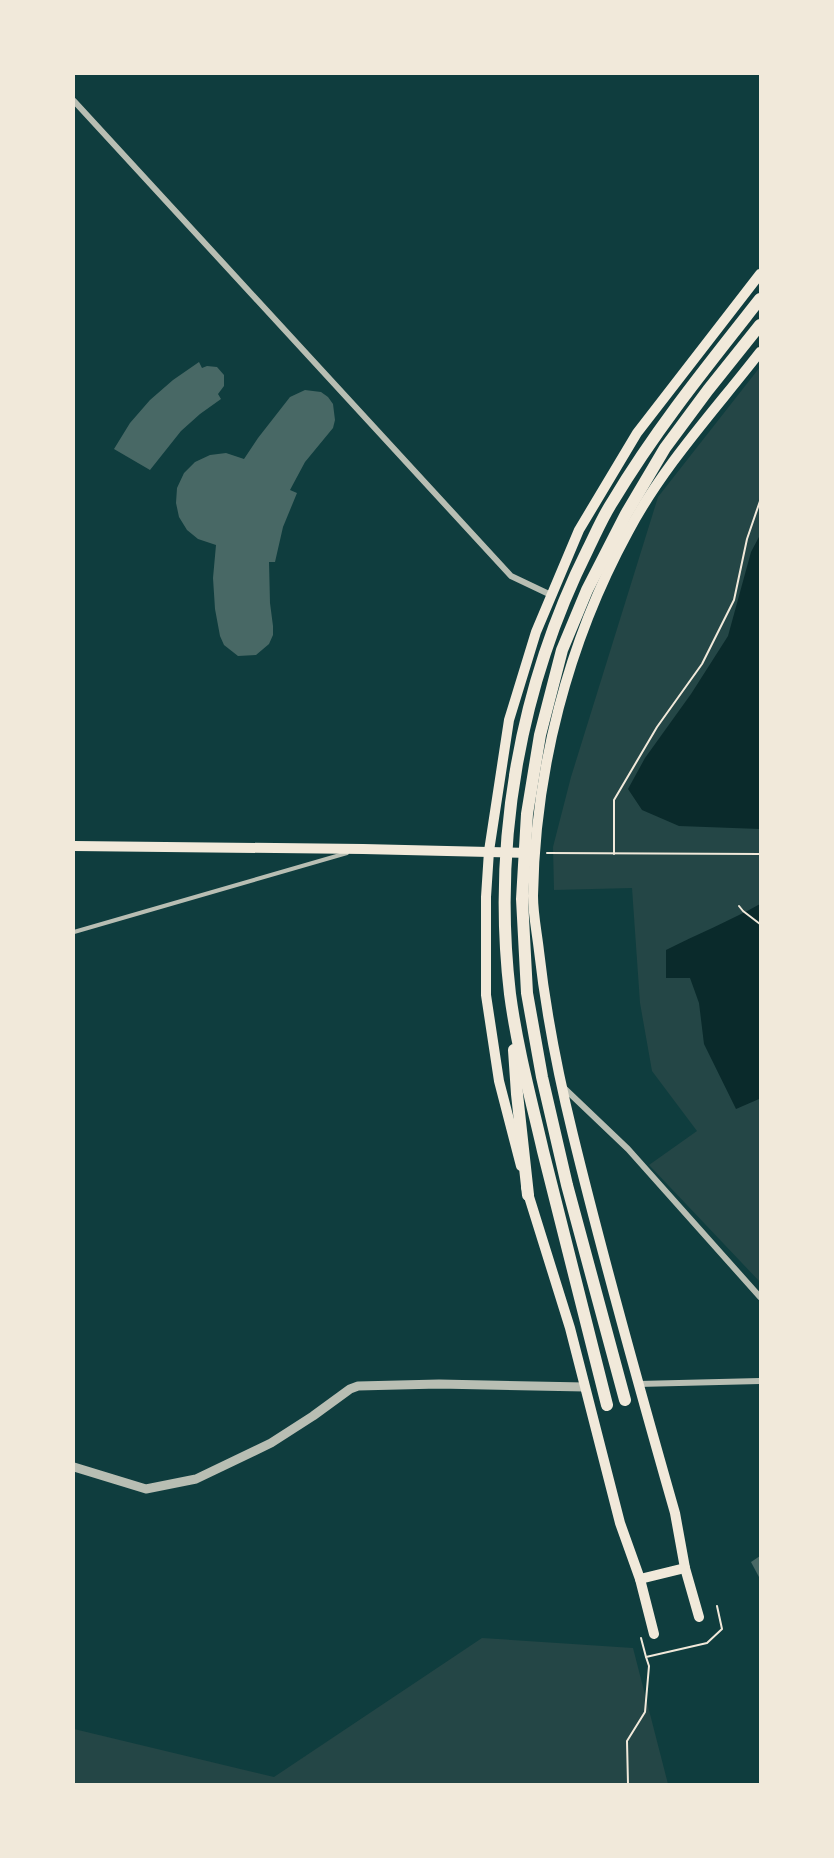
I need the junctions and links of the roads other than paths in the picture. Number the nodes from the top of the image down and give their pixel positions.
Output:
1 (74, 101) edge
2 (760, 274) edge
3 (760, 299) edge
4 (760, 325) edge
5 (760, 352) edge
6 (551, 596) junction
7 (74, 846) edge
8 (363, 849) junction
9 (489, 851) junction
10 (535, 853) junction
11 (74, 932) edge
12 (510, 994) junction
13 (561, 1085) junction
14 (528, 1195) junction
15 (760, 1298) edge
16 (760, 1381) edge
17 (638, 1384) junction
18 (585, 1388) junction
19 (625, 1400) dead end
20 (607, 1405) dead end
21 (74, 1467) edge
22 (685, 1568) junction
23 (640, 1580) junction
24 (699, 1617) dead end
25 (654, 1634) dead end

1 - 6 street
2 - 6 main road
3 - 12 highway
4 - 19 highway
5 - 10 main road
6 - 9 main road
7 - 8 main road
8 - 9 main road
8 - 11 lane
9 - 10 main road
9 - 14 main road
10 - 13 main road
12 - 14 highway
12 - 20 highway
13 - 15 street
13 - 17 main road
14 - 18 main road
16 - 17 street
17 - 22 main road
18 - 21 street
18 - 23 main road
22 - 23 main road
22 - 24 main road
23 - 25 main road

